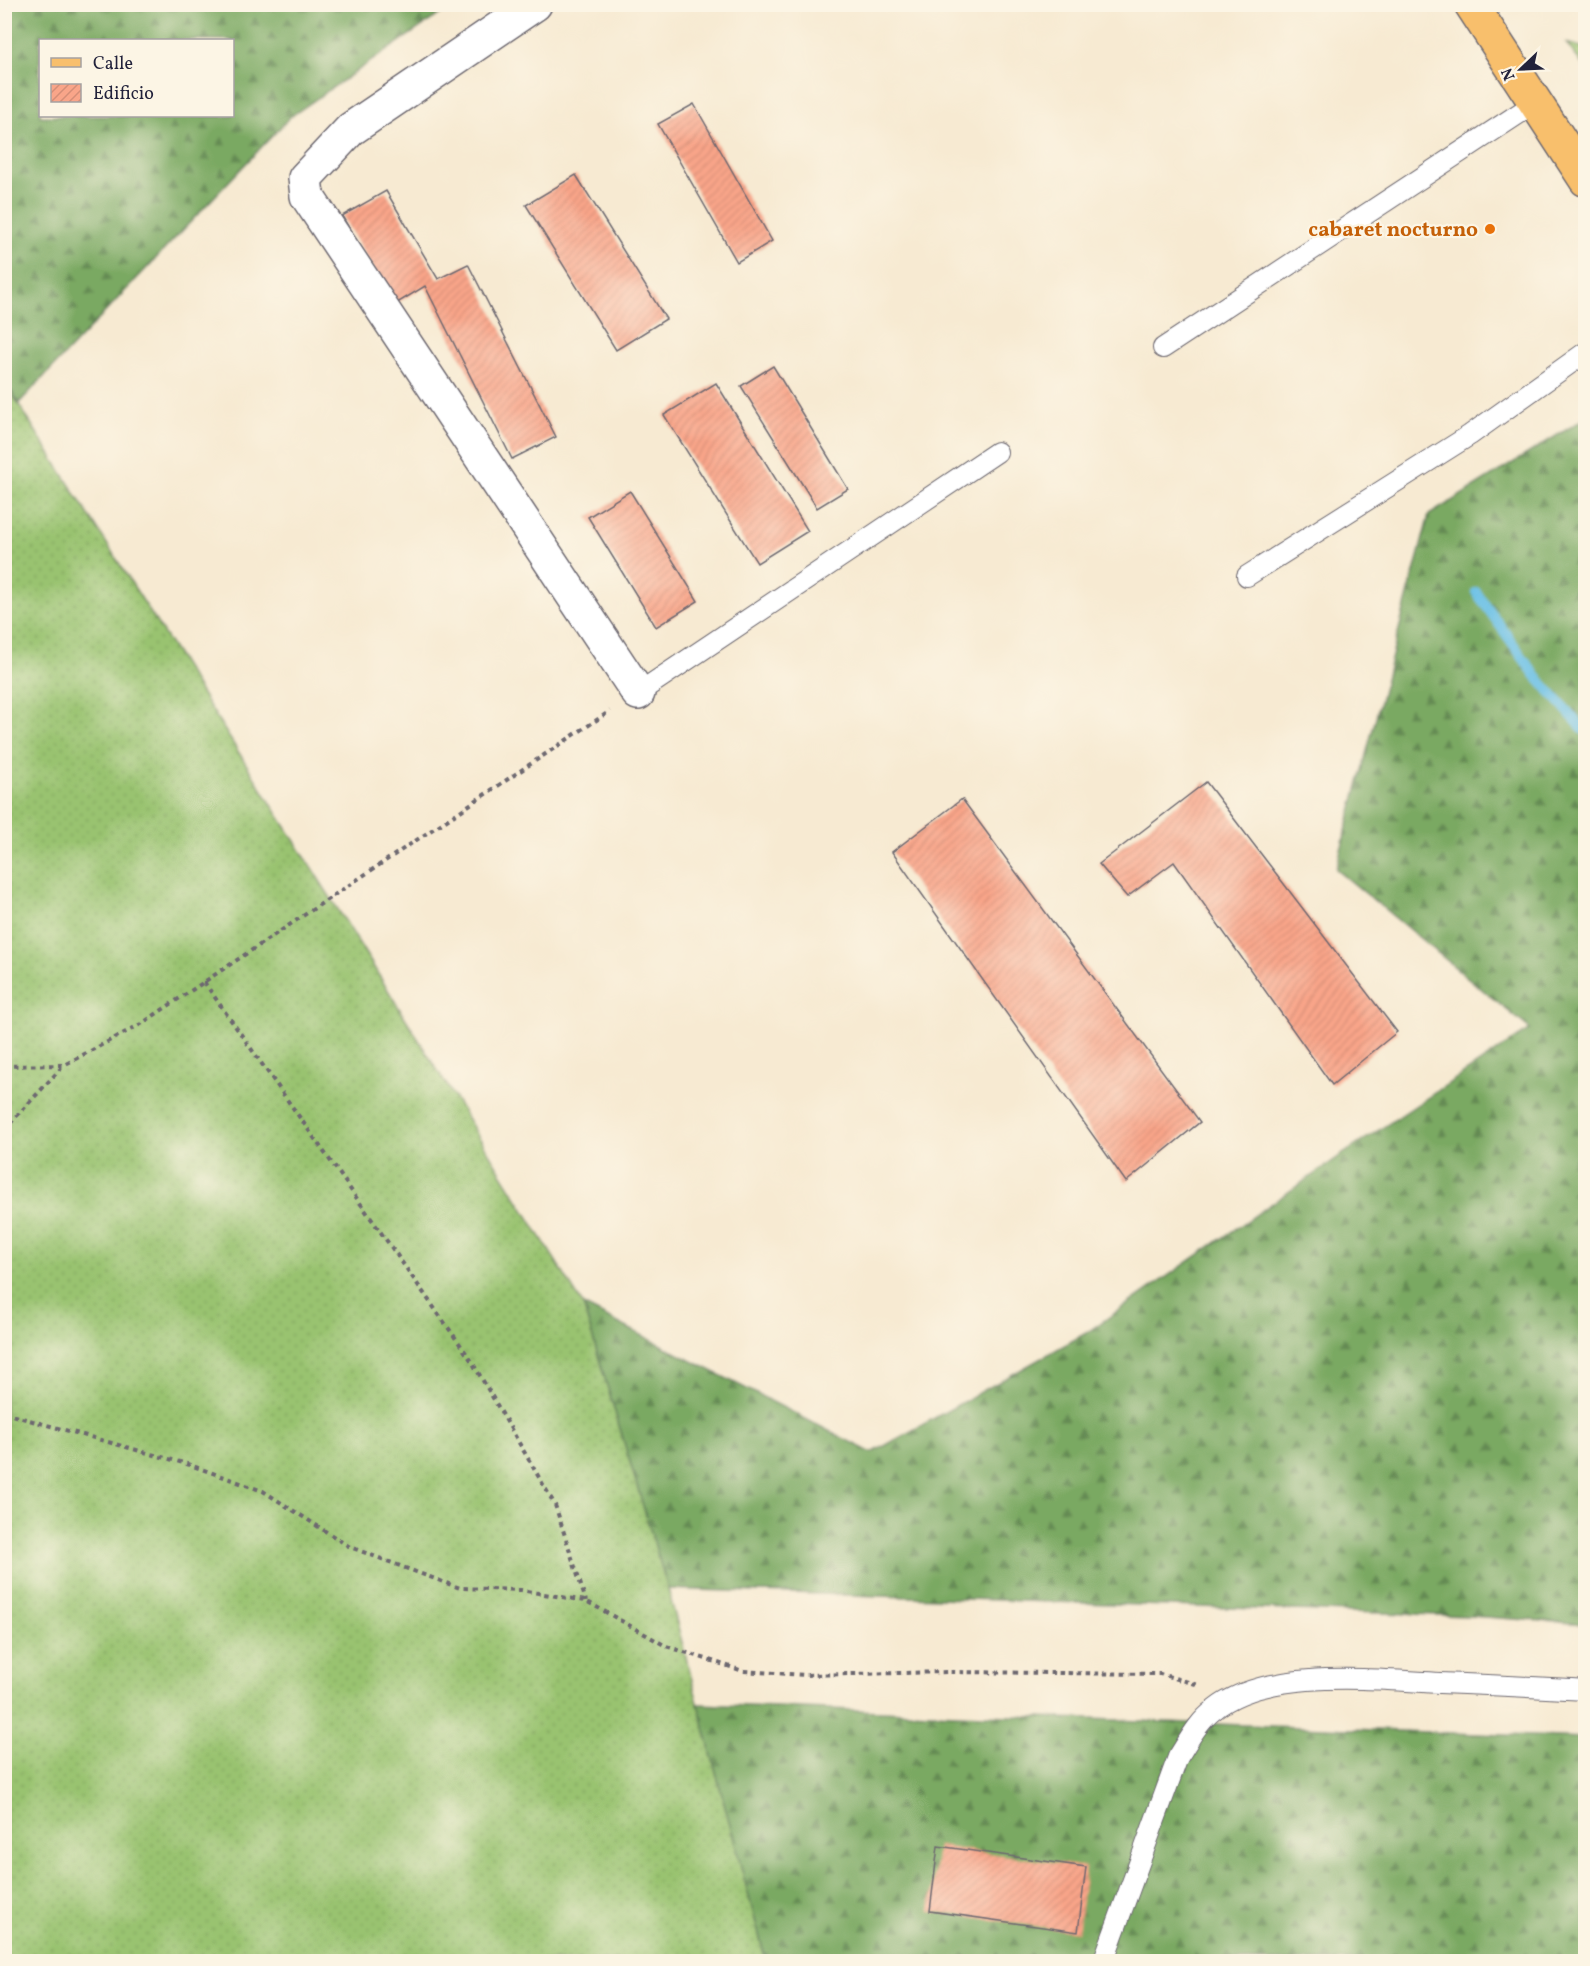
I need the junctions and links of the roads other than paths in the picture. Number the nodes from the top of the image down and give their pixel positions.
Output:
1 (534, 4) edge
2 (1471, 4) edge
3 (1535, 103) junction
4 (1586, 180) edge
5 (1163, 348) dead end
6 (1586, 352) edge
7 (997, 452) dead end
8 (1247, 576) dead end
9 (638, 693) joint
10 (1586, 1689) edge
11 (1103, 1962) edge

1 - 9 street
2 - 3 main road
3 - 4 main road
3 - 5 lane
6 - 8 lane
7 - 9 lane
10 - 11 lane

